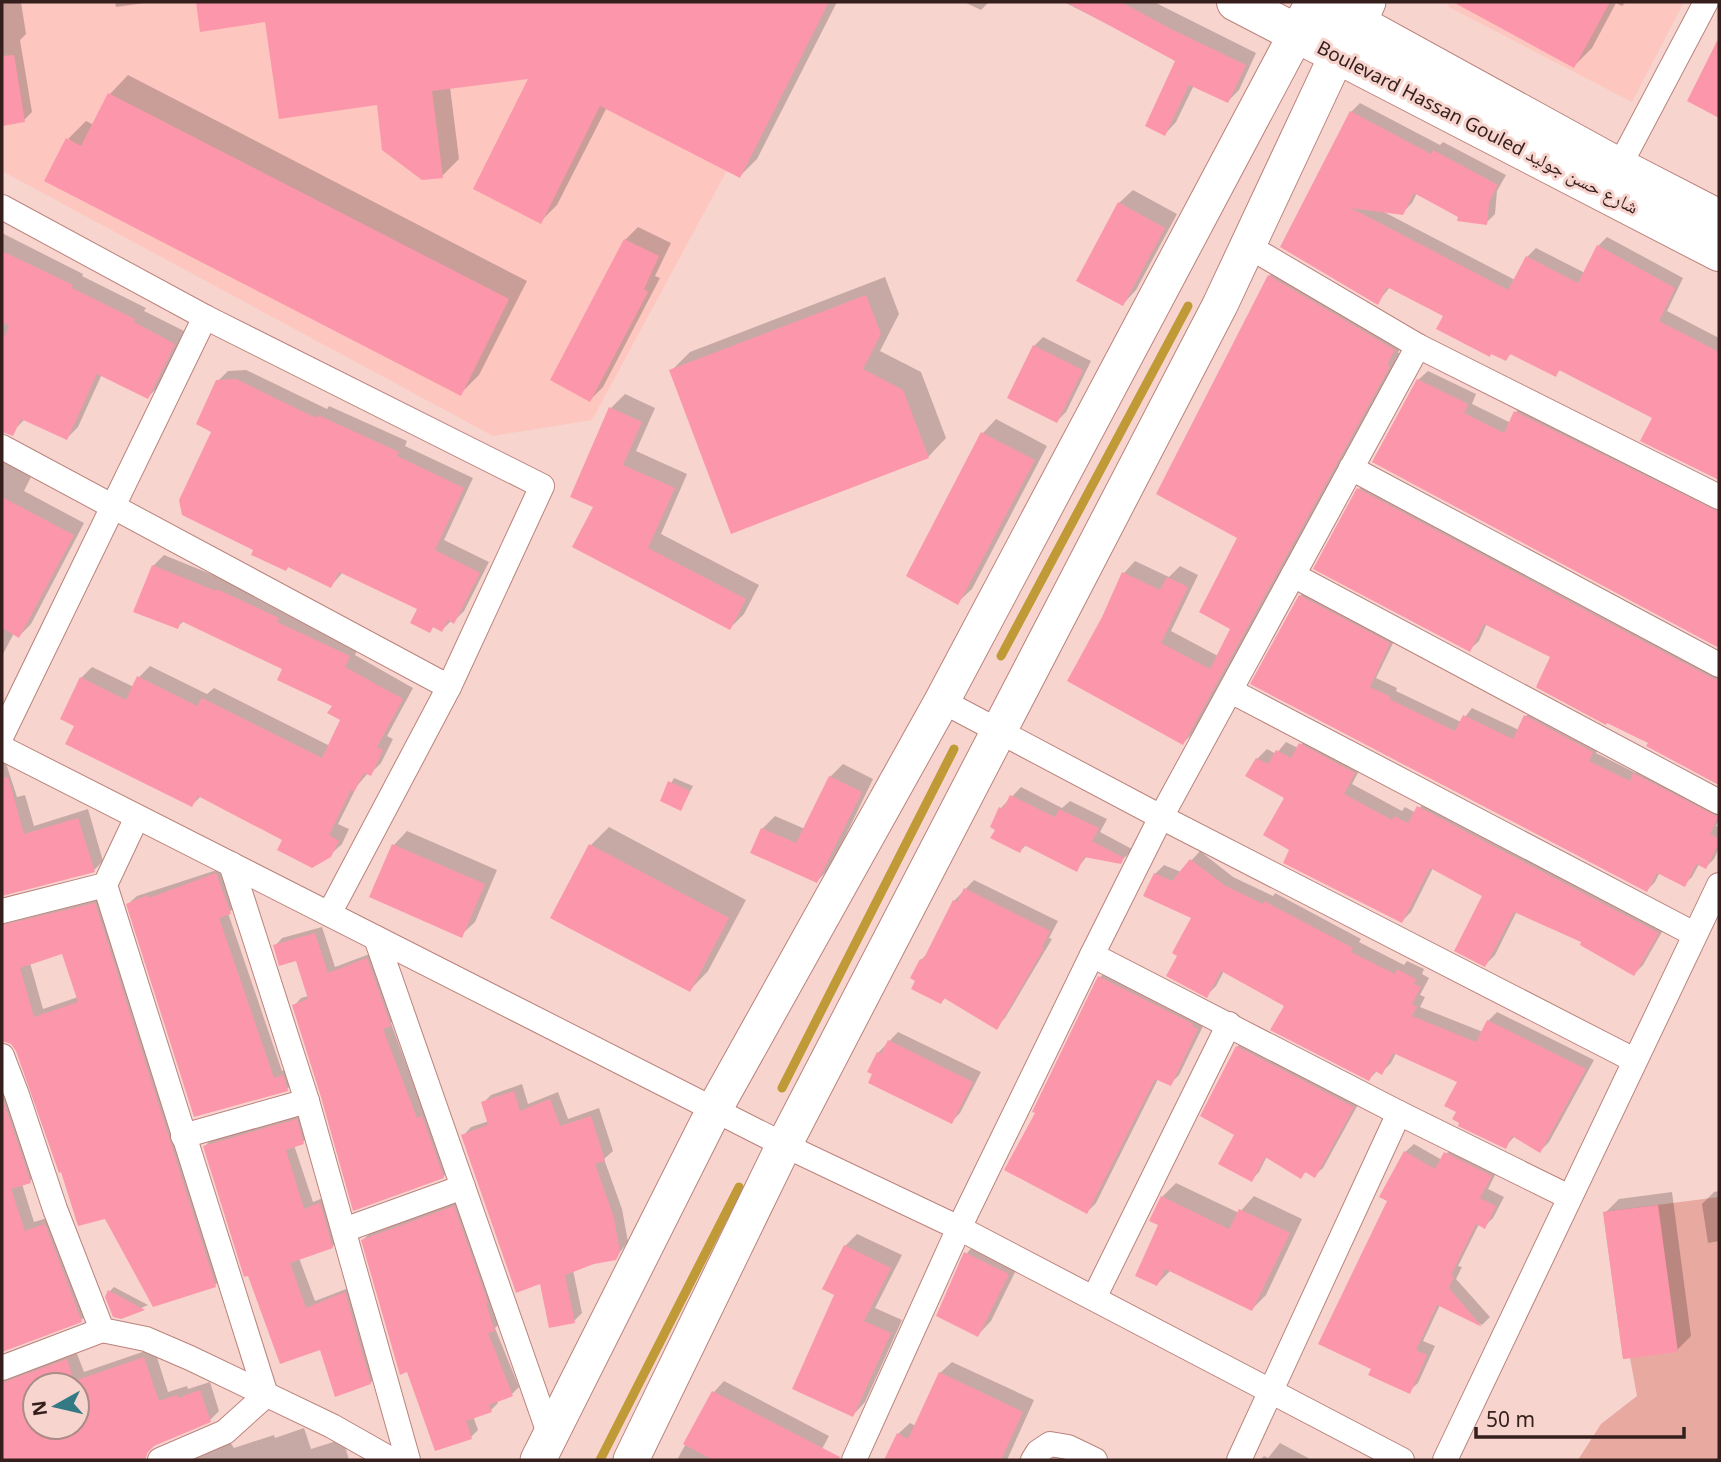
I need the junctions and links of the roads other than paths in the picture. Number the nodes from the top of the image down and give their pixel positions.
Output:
1 (1236, 2) edge
2 (1706, 2) edge
3 (1310, 12) edge
4 (1354, 26) edge
5 (1612, 180) junction
6 (2, 207) edge
7 (1719, 219) edge
8 (1248, 246) junction
9 (1719, 252) edge
10 (205, 317) junction
11 (1418, 346) junction
12 (2, 447) edge
13 (1351, 468) junction
14 (1719, 497) edge
15 (113, 508) junction
16 (1293, 575) junction
17 (1719, 666) edge
18 (449, 687) junction
19 (1231, 691) junction
20 (942, 701) junction
21 (999, 733) junction
22 (2, 735) edge
23 (2, 748) edge
24 (1719, 802) edge
25 (137, 817) junction
26 (1161, 817) junction
27 (231, 864) junction
28 (104, 885) junction
29 (1719, 885) edge
30 (2, 911) edge
31 (329, 914) junction
32 (1694, 934) junction
33 (376, 938) junction
34 (1091, 955) junction
35 (1229, 1024) junction
36 (2, 1056) edge
37 (1634, 1060) junction
38 (9, 1097) edge
39 (307, 1101) junction
40 (715, 1108) junction
41 (1399, 1113) junction
42 (183, 1136) junction
43 (784, 1145) junction
44 (463, 1187) junction
45 (1569, 1196) junction
46 (960, 1228) junction
47 (344, 1230) junction
48 (1094, 1298) junction
49 (102, 1330) junction
50 (2, 1368) edge
51 (1270, 1390) junction
52 (266, 1395) junction
53 (544, 1448) edge
54 (160, 1460) edge
55 (393, 1460) edge
56 (408, 1460) edge
57 (631, 1460) edge
58 (854, 1460) edge
59 (1033, 1460) edge
60 (1095, 1460) edge
61 (1239, 1460) edge
62 (1402, 1460) edge
63 (1445, 1460) edge

1 - 3 main road, Boulevard Hassan Gouled شارع حسن جوليد
2 - 5 street
3 - 4 main road, Boulevard Hassan Gouled شارع حسن جوليد
3 - 20 main road
4 - 5 main road, Boulevard Hassan Gouled شارع حسن جوليد
4 - 8 main road
5 - 7 main road, Boulevard Hassan Gouled شارع حسن جوليد
5 - 9 main road, Boulevard Hassan Gouled شارع حسن جوليد
6 - 10 street
8 - 11 street
8 - 21 main road
10 - 15 street
10 - 18 street
11 - 13 street
11 - 14 street
12 - 15 street
13 - 16 street
13 - 17 street
15 - 18 street
15 - 22 street
16 - 19 street
16 - 24 street
18 - 31 street
19 - 26 street
19 - 32 street
20 - 21 street
20 - 40 main road
21 - 26 street
21 - 43 main road
23 - 25 street
25 - 27 street
25 - 28 street
26 - 34 street
26 - 37 street
27 - 31 street
27 - 39 street
28 - 30 street
28 - 42 street
29 - 32 street
31 - 33 street
32 - 37 street
33 - 40 street
33 - 44 street
34 - 35 street
34 - 46 street
35 - 41 street
35 - 48 street
36 - 38 street
37 - 45 street
38 - 49 street
39 - 42 street
39 - 47 street
40 - 43 street
40 - 53 main road
41 - 45 street
41 - 51 street
42 - 52 street
43 - 46 street
43 - 57 main road
44 - 47 street
44 - 53 street
45 - 63 street
46 - 48 street
46 - 58 street
47 - 56 street
48 - 51 street
49 - 50 street
49 - 52 street
51 - 61 street
51 - 62 street
52 - 54 street
52 - 55 street
59 - 60 street

